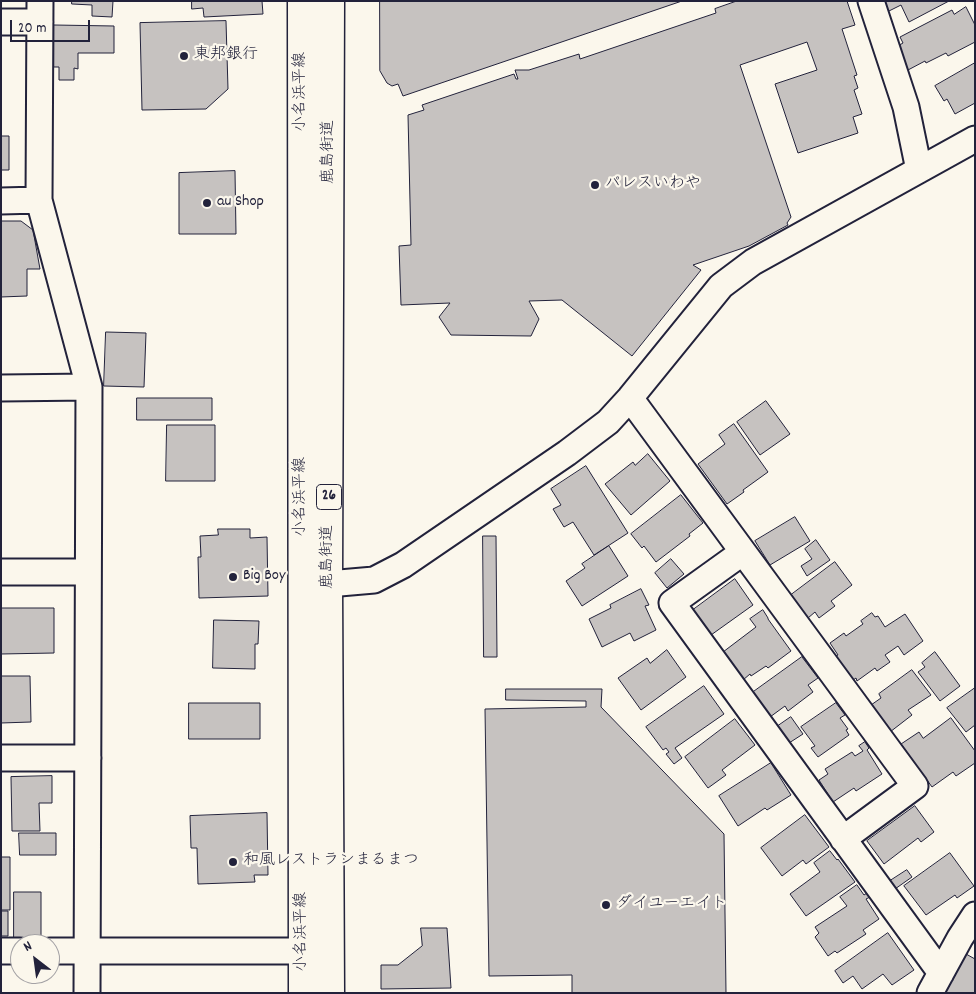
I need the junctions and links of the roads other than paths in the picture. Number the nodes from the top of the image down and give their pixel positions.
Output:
1 (302, 1) edge
2 (330, 1) edge
3 (871, 1) edge
4 (40, 11) edge
5 (1, 22) edge
6 (975, 139) edge
7 (919, 170) junction
8 (39, 200) junction
9 (1, 201) edge
10 (89, 387) junction
11 (1, 388) edge
12 (630, 398) junction
13 (743, 552) junction
14 (1, 572) edge
15 (88, 572) junction
16 (328, 584) junction
17 (1, 758) edge
18 (88, 758) junction
19 (843, 839) junction
20 (975, 915) edge
21 (60, 951) edge
22 (87, 951) junction
23 (303, 951) junction
24 (330, 951) junction
25 (936, 983) edge
26 (87, 993) edge
27 (303, 993) edge
28 (330, 993) edge

1 - 23 main road, 小名浜平線 / 26
2 - 16 main road, 鹿島街道 / 26
3 - 7 street
4 - 5 street
4 - 8 street
6 - 7 street
7 - 12 street
8 - 9 street
8 - 10 street
10 - 11 street
10 - 15 street
12 - 13 street
12 - 16 street
13 - 19 street
13 - 19 street
14 - 15 street
15 - 18 street
16 - 24 main road, 鹿島街道 / 26
17 - 18 street
18 - 22 street
19 - 25 street
20 - 25 street
21 - 22 street
22 - 23 street
22 - 26 street
23 - 24 street
23 - 27 main road, 小名浜平線 / 26
24 - 28 main road, 鹿島街道 / 26

